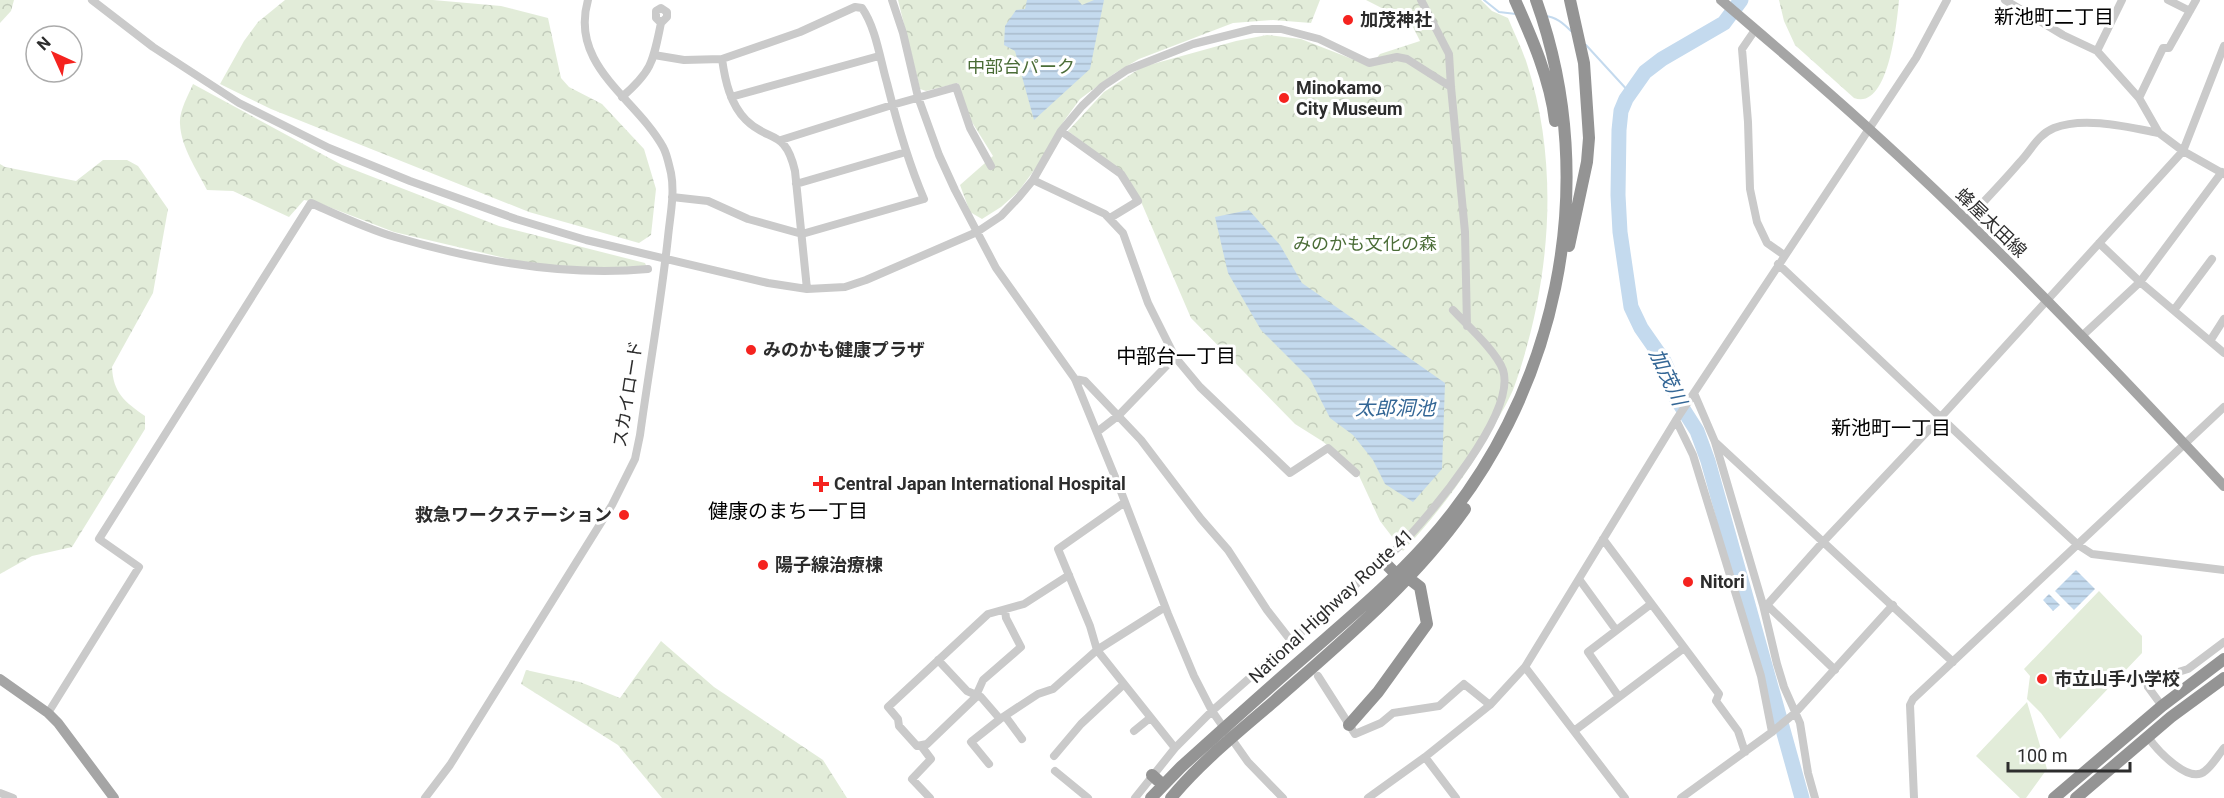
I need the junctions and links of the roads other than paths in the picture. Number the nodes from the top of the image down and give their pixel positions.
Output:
1 (92, 0) edge
2 (588, 0) edge
3 (892, 0) edge
4 (1421, 0) edge
5 (1515, 0) edge
6 (1536, 0) edge
7 (1540, 0) edge
8 (1570, 0) edge
9 (1721, 0) edge
10 (1947, 0) edge
11 (2005, 0) edge
12 (2122, 0) edge
13 (2168, 0) edge
14 (2196, 0) edge
15 (2190, 10) junction
16 (661, 23) dead end
17 (1755, 30) junction
18 (1549, 34) junction
19 (2224, 46) edge
20 (2097, 51) junction
21 (654, 55) junction
22 (879, 56) junction
23 (722, 59) junction
24 (1450, 87) junction
25 (622, 97) junction
26 (731, 97) junction
27 (918, 98) junction
28 (2139, 98) junction
29 (892, 105) junction
30 (1868, 128) junction
31 (1061, 131) junction
32 (2159, 133) junction
33 (781, 140) junction
34 (2183, 151) junction
35 (906, 152) junction
36 (991, 166) dead end
37 (2223, 173) edge
38 (1033, 180) junction
39 (796, 184) junction
40 (672, 197) junction
41 (1110, 218) junction
42 (1966, 221) junction
43 (977, 232) junction
44 (802, 234) junction
45 (2099, 243) junction
46 (1567, 253) junction
47 (1784, 255) junction
48 (665, 258) junction
49 (2212, 259) dead end
50 (1778, 264) junction
51 (648, 269) dead end
52 (1558, 272) junction
53 (2140, 282) junction
54 (807, 289) junction
55 (2047, 301) junction
56 (1453, 310) dead end
57 (2174, 310) junction
58 (2224, 319) edge
59 (1467, 326) junction
60 (2082, 336) junction
61 (2210, 341) junction
62 (2224, 352) edge
63 (1175, 357) junction
64 (1075, 379) junction
65 (1694, 393) junction
66 (2224, 407) edge
67 (1119, 414) junction
68 (1940, 418) junction
69 (1676, 420) junction
70 (1097, 432) junction
71 (1715, 442) junction
72 (2185, 444) junction
73 (1356, 472) dead end
74 (2224, 486) edge
75 (1125, 502) junction
76 (1603, 539) junction
77 (1823, 542) junction
78 (2078, 545) junction
79 (1383, 561) junction
80 (2224, 570) edge
81 (1069, 575) junction
82 (1402, 576) junction
83 (1579, 579) junction
84 (1651, 604) junction
85 (1765, 605) junction
86 (1893, 605) junction
87 (1165, 608) junction
88 (1005, 610) junction
89 (1616, 630) junction
90 (2224, 642) edge
91 (1293, 643) junction
92 (1684, 648) junction
93 (1096, 650) junction
94 (2224, 659) edge
95 (938, 660) junction
96 (1953, 662) junction
97 (1526, 667) junction
98 (1835, 670) junction
99 (1318, 676) dead end
100 (2224, 678) edge
101 (0, 679) edge
102 (1123, 685) junction
103 (976, 694) junction
104 (1619, 697) junction
105 (1490, 705) junction
106 (2162, 706) junction
107 (1212, 711) junction
108 (48, 713) junction
109 (1795, 713) junction
110 (1150, 717) junction
111 (1003, 718) junction
112 (1349, 725) junction
113 (1134, 731) dead end
114 (1574, 731) junction
115 (1772, 732) junction
116 (2148, 737) junction
117 (1022, 740) dead end
118 (1220, 740) junction
119 (923, 745) junction
120 (1175, 748) junction
121 (2224, 748) edge
122 (1745, 752) junction
123 (1054, 756) dead end
124 (1425, 757) junction
125 (989, 764) dead end
126 (1055, 771) dead end
127 (1152, 775) junction
128 (1163, 785) junction
129 (0, 793) edge
130 (13, 798) edge
131 (114, 798) edge
132 (425, 798) edge
133 (930, 798) edge
134 (1088, 798) edge
135 (1135, 798) edge
136 (1151, 798) edge
137 (1171, 798) edge
138 (1283, 798) edge
139 (1368, 798) edge
140 (1456, 798) edge
141 (1625, 798) edge
142 (1682, 798) edge
143 (1815, 798) edge
144 (1914, 798) edge
145 (2054, 798) edge
146 (2076, 798) edge

1 - 48 street
2 - 25 street, スカイロード
3 - 27 street
4 - 24 street
5 - 52 highway
6 - 18 highway, National Highway Route 41
7 - 18 highway, National Highway Route 41
8 - 46 highway
9 - 17 main road, 蜂屋太田線
10 - 30 street
11 - 20 street
12 - 20 street
13 - 15 street
14 - 15 street
15 - 28 street
16 - 21 street
17 - 30 main road, 蜂屋太田線
17 - 47 street
18 - 46 highway, National Highway Route 41
18 - 52 highway, National Highway Route 41
19 - 34 street
20 - 28 street
21 - 23 street
21 - 25 street
22 - 23 street
22 - 26 street
22 - 29 street
23 - 26 street
24 - 31 street
24 - 59 street
25 - 40 street, スカイロード
26 - 33 street
27 - 29 street
27 - 36 street
27 - 43 street
28 - 32 street
29 - 33 street
29 - 35 street
30 - 42 main road, 蜂屋太田線
30 - 47 street
31 - 38 street
31 - 41 street
32 - 34 street
32 - 42 street
33 - 39 street
34 - 37 street
34 - 45 street
35 - 39 street
35 - 44 street
37 - 53 street
38 - 41 street
38 - 43 street
39 - 44 street
40 - 44 street
40 - 48 street, スカイロード
41 - 63 street
42 - 55 main road, 蜂屋太田線
43 - 54 street
43 - 64 street
44 - 54 street
45 - 53 street
45 - 55 street
46 - 82 highway, National Highway Route 41
47 - 50 street
48 - 54 street
48 - 132 street, スカイロード
49 - 57 street
50 - 65 street
50 - 68 street
51 - 108 street
52 - 82 highway, National Highway Route 41
53 - 57 street
53 - 60 street
55 - 60 main road, 蜂屋太田線
55 - 68 street
56 - 59 street
57 - 61 street
58 - 61 street
59 - 79 street
60 - 72 main road, 蜂屋太田線
61 - 62 street
63 - 67 street
63 - 73 street
64 - 67 street
64 - 70 street
65 - 69 street
65 - 71 street
66 - 72 street
67 - 70 street
67 - 91 street
68 - 77 street
68 - 78 street
69 - 76 street
69 - 115 street
70 - 75 street
71 - 77 street
71 - 85 street
72 - 74 main road, 蜂屋太田線
72 - 78 street
75 - 81 street
75 - 87 street
76 - 83 street
76 - 84 street
77 - 85 street
77 - 86 street
78 - 80 street
78 - 96 street
79 - 82 highway
79 - 91 street
81 - 88 street
81 - 93 street
82 - 112 highway
82 - 118 highway, National Highway Route 41
83 - 89 street
83 - 97 street
84 - 89 street
84 - 92 street
85 - 98 street
85 - 109 street
86 - 96 street
86 - 98 street
87 - 93 street
87 - 107 street
88 - 95 street
88 - 103 street
89 - 104 street
90 - 106 street
91 - 107 street
92 - 104 street
92 - 122 street
93 - 102 street
93 - 111 street
94 - 106 highway
95 - 103 street
95 - 119 street
96 - 144 street
97 - 105 street
97 - 114 street
98 - 109 street
99 - 112 street
100 - 116 highway
101 - 108 main road
102 - 110 street
102 - 123 street
103 - 111 street
103 - 119 street
104 - 114 street
105 - 112 street
105 - 124 street
106 - 145 highway
107 - 120 street
107 - 138 street
108 - 131 main road
109 - 115 street
109 - 143 street
110 - 113 street
110 - 120 street
111 - 117 street
111 - 125 street
114 - 141 street
115 - 122 street
116 - 121 street
116 - 146 highway
118 - 128 highway, National Highway Route 41
118 - 137 highway, National Highway Route 41
119 - 133 street
120 - 127 street
122 - 142 street
124 - 139 street
124 - 140 street
126 - 134 street
127 - 128 highway
127 - 135 street
128 - 136 highway, National Highway Route 41
129 - 130 street

